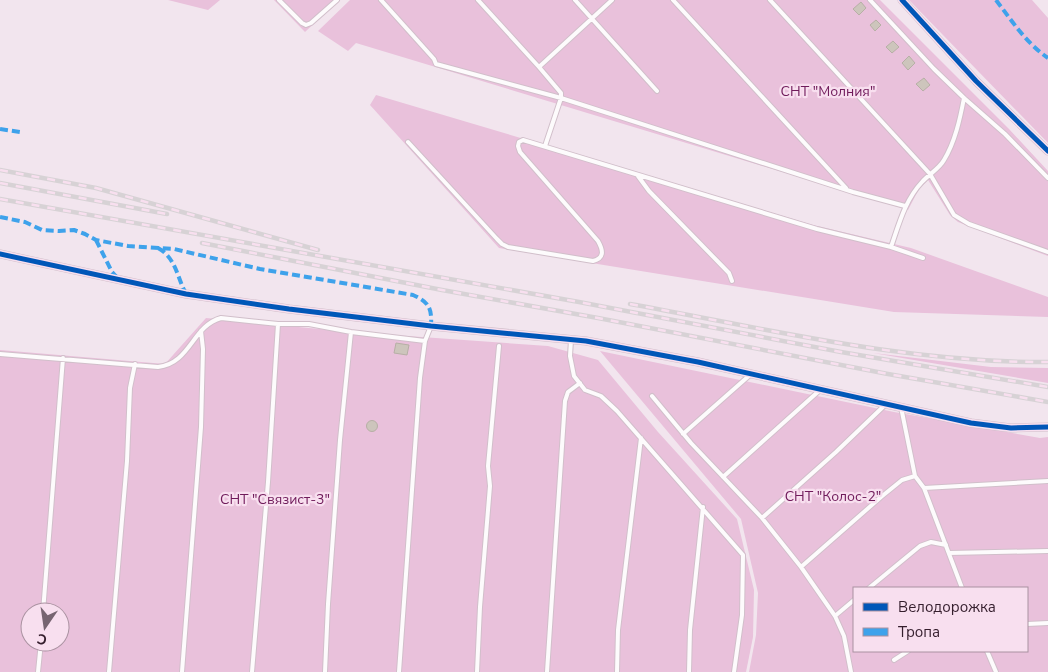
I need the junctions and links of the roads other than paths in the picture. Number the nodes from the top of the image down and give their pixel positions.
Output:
1 (279, 0) edge
2 (336, 0) edge
3 (381, 0) edge
4 (478, 0) edge
5 (575, 0) edge
6 (612, 0) edge
7 (673, 0) edge
8 (770, 0) edge
9 (870, 0) edge
10 (902, 0) edge
11 (592, 18) junction
12 (539, 66) junction
13 (657, 92) dead end
14 (561, 98) junction
15 (964, 98) junction
16 (408, 142) dead end
17 (545, 146) junction
18 (1048, 151) edge
19 (930, 174) junction
20 (638, 176) junction
21 (1048, 178) edge
22 (847, 190) junction
23 (905, 206) junction
24 (891, 247) junction
25 (1048, 252) edge
26 (0, 254) edge
27 (923, 258) dead end
28 (732, 281) dead end
29 (278, 324) junction
30 (431, 326) junction
31 (201, 332) junction
32 (351, 332) junction
33 (571, 340) junction
34 (425, 341) junction
35 (499, 346) dead end
36 (0, 354) edge
37 (63, 358) junction
38 (135, 364) junction
39 (751, 374) junction
40 (580, 383) junction
41 (821, 389) junction
42 (652, 396) dead end
43 (887, 404) junction
44 (901, 407) junction
45 (1048, 427) edge
46 (683, 434) junction
47 (641, 438) junction
48 (915, 476) junction
49 (723, 477) junction
50 (1048, 481) edge
51 (924, 488) junction
52 (703, 507) junction
53 (762, 518) junction
54 (946, 545) junction
55 (1048, 550) edge
56 (949, 552) junction
57 (801, 567) junction
58 (870, 587) edge
59 (962, 587) edge
60 (853, 601) edge
61 (44, 602) edge
62 (835, 616) junction
63 (1048, 623) edge
64 (1028, 624) edge
65 (40, 652) edge
66 (906, 652) edge
67 (987, 652) edge
68 (894, 660) dead end
69 (38, 672) edge
70 (110, 672) edge
71 (182, 672) edge
72 (252, 672) edge
73 (325, 672) edge
74 (399, 672) edge
75 (477, 672) edge
76 (546, 672) edge
77 (617, 672) edge
78 (689, 672) edge
79 (734, 672) edge
80 (851, 672) edge
81 (996, 672) edge

1 - 2 lane
3 - 14 lane
4 - 12 lane
5 - 11 lane
6 - 11 lane
7 - 22 lane
8 - 19 lane
9 - 15 lane
10 - 18 street
11 - 12 lane
11 - 13 lane
12 - 14 lane
14 - 17 lane
14 - 22 lane
15 - 19 lane
15 - 21 lane
16 - 17 lane
17 - 20 lane
19 - 23 lane
19 - 25 lane
20 - 24 lane
20 - 28 lane
22 - 23 lane
23 - 24 lane
24 - 27 lane
26 - 30 street
29 - 31 lane
29 - 32 lane
29 - 72 lane
30 - 33 street
30 - 34 lane
31 - 38 lane
31 - 71 lane
32 - 34 lane
32 - 73 lane
33 - 39 street
33 - 40 lane
34 - 74 lane
35 - 75 lane
36 - 37 lane
37 - 38 lane
37 - 61 lane
38 - 70 lane
39 - 41 street
39 - 46 lane
40 - 47 lane
40 - 76 lane
41 - 43 street
41 - 49 lane
42 - 46 lane
43 - 44 street
43 - 53 lane
44 - 45 street
44 - 48 lane
46 - 49 lane
47 - 52 lane
47 - 77 lane
48 - 51 lane
48 - 57 lane
49 - 53 lane
50 - 51 lane
51 - 54 lane
52 - 78 lane
52 - 79 lane
53 - 57 lane
54 - 56 lane
54 - 58 lane
55 - 56 lane
56 - 59 lane
57 - 62 lane
60 - 62 lane
62 - 80 lane
63 - 64 lane
65 - 69 lane
66 - 68 lane
67 - 81 lane

